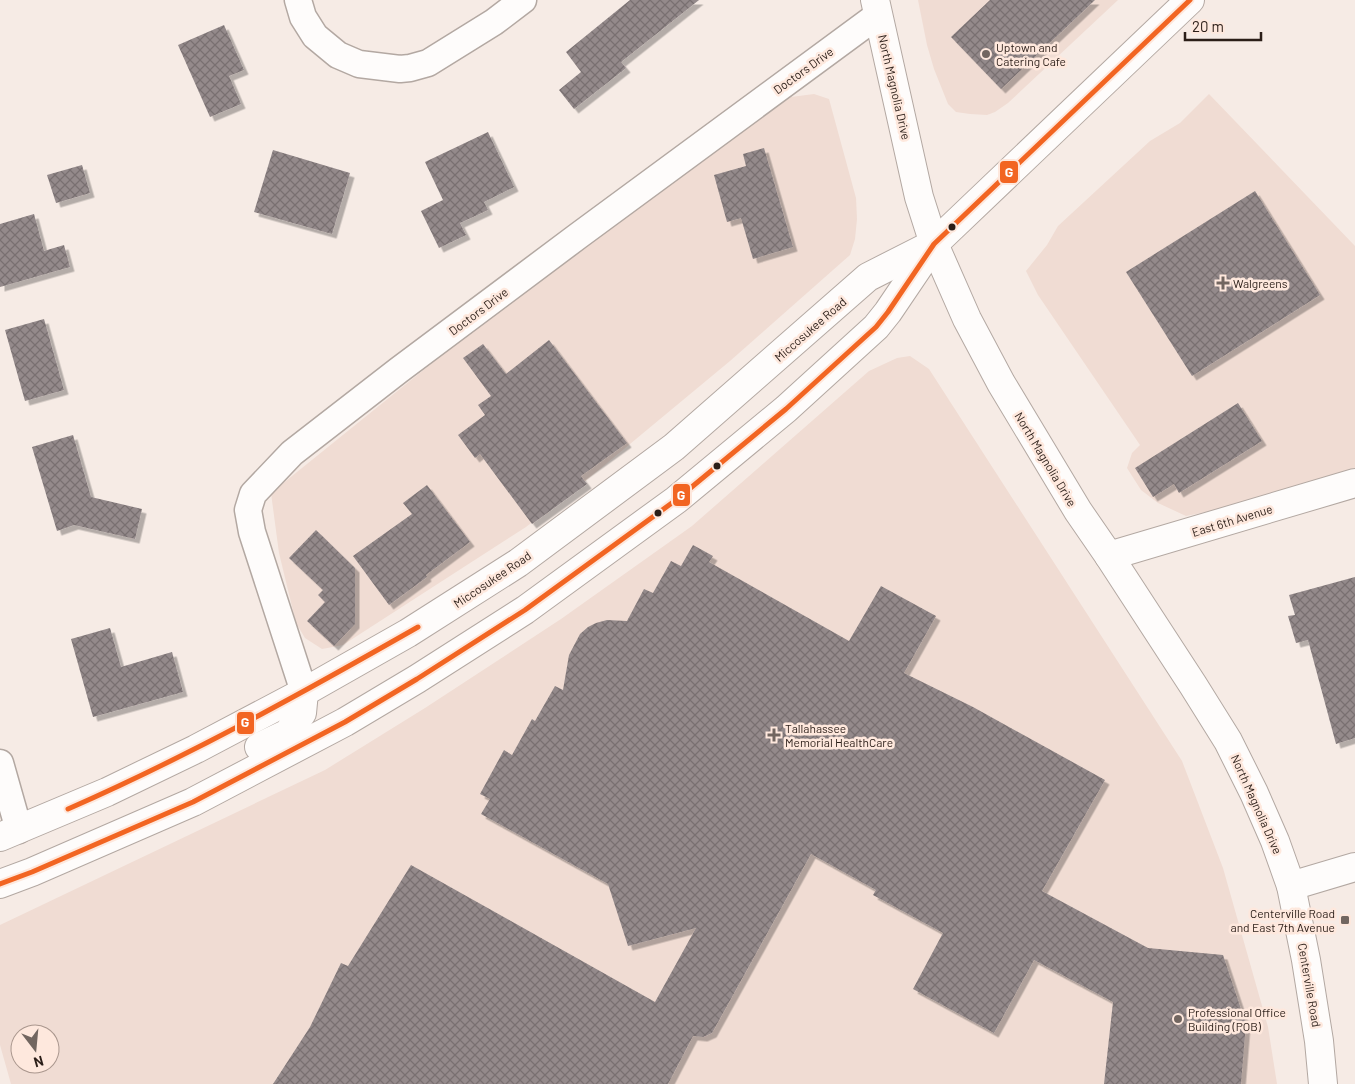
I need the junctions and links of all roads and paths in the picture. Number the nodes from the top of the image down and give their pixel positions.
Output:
1 (298, 0) edge
2 (523, 0) edge
3 (1190, 0) edge
4 (876, 7) edge
5 (934, 244) junction
6 (1355, 483) edge
7 (1110, 556) junction
8 (304, 692) junction
9 (0, 763) edge
10 (141, 824) junction
11 (10, 834) edge
12 (1355, 867) edge
13 (0, 884) edge
14 (1291, 886) junction
15 (1323, 1084) edge

1 - 2 street
3 - 5 street, Miccosukee Road
4 - 5 street, North Magnolia Drive
4 - 8 street, Doctors Drive
5 - 7 street, North Magnolia Drive
5 - 8 street, Miccosukee Road
5 - 10 street, Miccosukee Road
6 - 7 street, East 6th Avenue
7 - 14 street, North Magnolia Drive
8 - 10 street
8 - 11 street, Miccosukee Road
9 - 11 street
10 - 13 street, Miccosukee Road
12 - 14 street
14 - 15 street, Centerville Road

